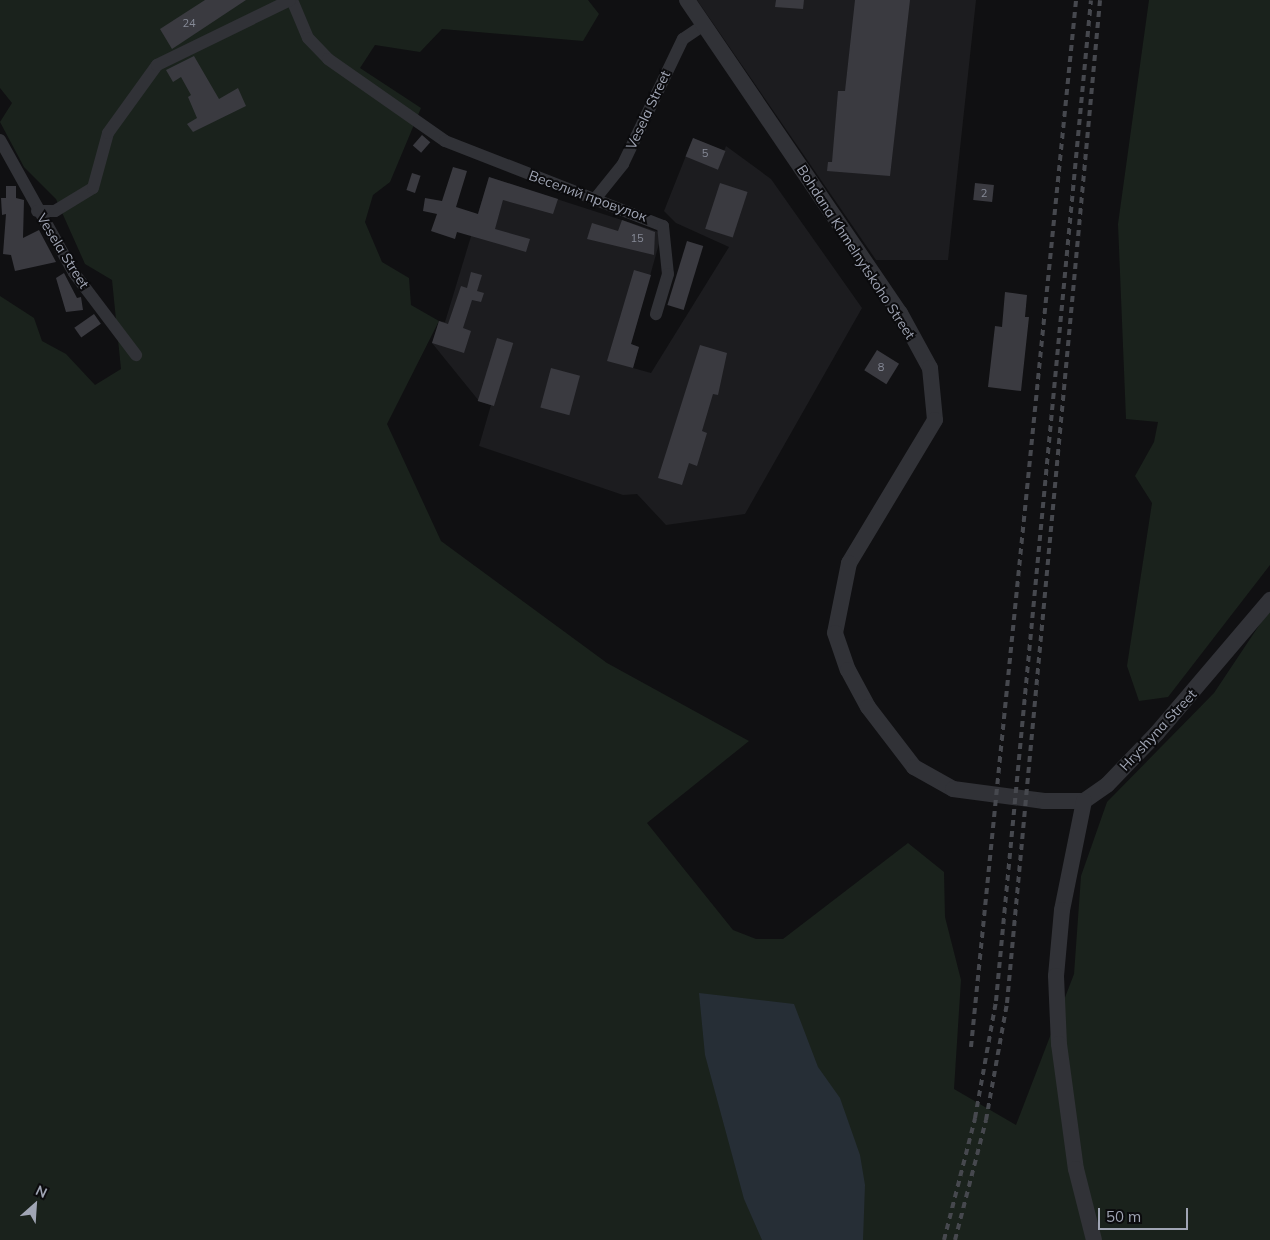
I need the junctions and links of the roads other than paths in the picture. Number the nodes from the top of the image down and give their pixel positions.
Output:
1 (291, 0) edge
2 (687, 0) edge
3 (704, 25) junction
4 (0, 140) edge
5 (595, 199) junction
6 (37, 211) junction
7 (656, 314) dead end
8 (136, 355) dead end
9 (1270, 600) edge
10 (1084, 800) junction
11 (1094, 1240) edge

1 - 5 street, Веселий провулок
1 - 6 street
2 - 3 street, Bohdana Khmelnytskoho Street
3 - 5 street, Vesela Street
3 - 10 street, Bohdana Khmelnytskoho Street
4 - 6 street, Vesela Street
5 - 7 street, Веселий провулок
6 - 8 street, Vesela Street
9 - 10 street, Hryshyna Street
10 - 11 street

